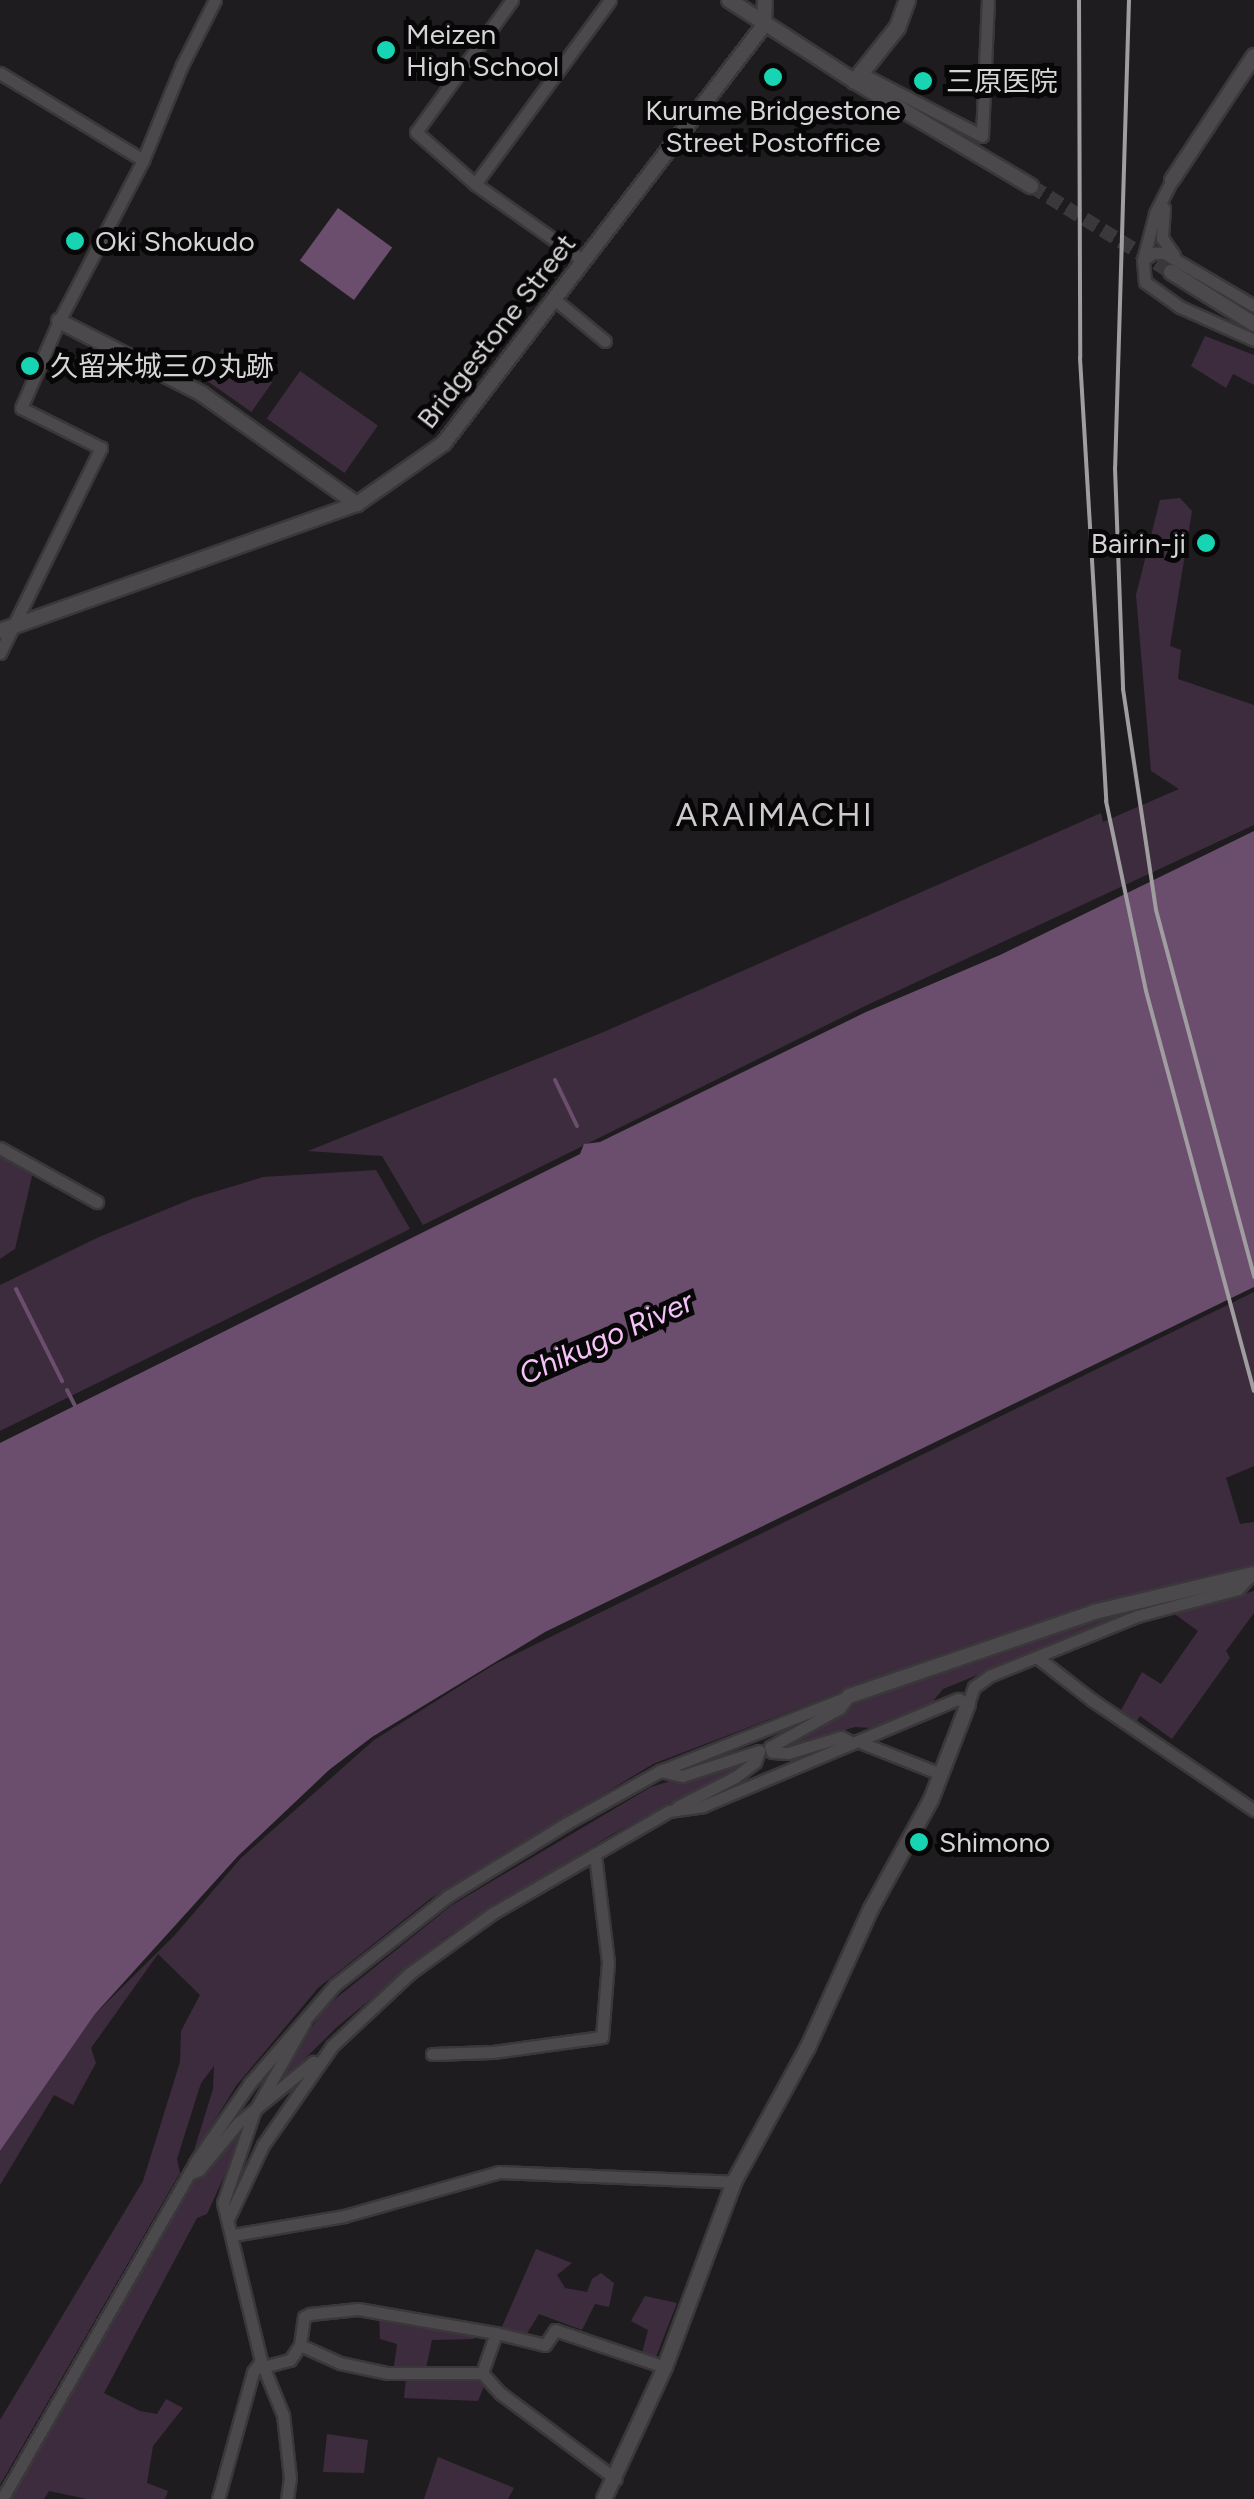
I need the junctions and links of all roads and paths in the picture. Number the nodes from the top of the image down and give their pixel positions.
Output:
1 (215, 0) edge
2 (512, 0) edge
3 (610, 0) edge
4 (730, 0) edge
5 (765, 0) edge
6 (907, 0) edge
7 (988, 0) edge
8 (764, 25) junction
9 (1254, 56) edge
10 (0, 73) edge
11 (857, 77) junction
12 (143, 160) junction
13 (1172, 180) junction
14 (475, 184) junction
15 (1031, 186) tunnel mouth
16 (1144, 260) junction
17 (584, 261) junction
18 (1176, 268) junction
19 (554, 299) junction
20 (1254, 306) edge
21 (59, 321) junction
22 (1254, 324) edge
23 (605, 340) dead end
24 (1254, 340) edge
25 (357, 504) junction
26 (16, 623) junction
27 (0, 631) edge
28 (0, 653) edge
29 (0, 1148) edge
30 (97, 1202) dead end
31 (1253, 1574) edge
32 (1038, 1658) junction
33 (849, 1696) junction
34 (968, 1704) junction
35 (858, 1742) junction
36 (765, 1752) junction
37 (660, 1770) junction
38 (941, 1774) junction
39 (1254, 1810) edge
40 (669, 1812) junction
41 (595, 1854) junction
42 (308, 2013) junction
43 (332, 2046) junction
44 (432, 2054) dead end
45 (254, 2112) junction
46 (189, 2173) junction
47 (734, 2182) junction
48 (229, 2216) junction
49 (233, 2234) junction
50 (496, 2333) junction
51 (300, 2344) junction
52 (262, 2364) junction
53 (665, 2367) junction
54 (482, 2374) junction
55 (616, 2479) junction
56 (2, 2499) edge
57 (218, 2499) edge
58 (287, 2499) edge
59 (604, 2499) edge

1 - 12 street
2 - 14 street
3 - 14 street
4 - 8 street
5 - 8 street
6 - 11 main road
7 - 11 street
8 - 11 street
8 - 17 street, Bridgestone Street
9 - 13 street
10 - 12 street
11 - 15 street
12 - 21 street
13 - 16 street
13 - 18 street
14 - 17 street
16 - 18 street
16 - 24 street
17 - 19 street, Bridgestone Street
18 - 20 street
18 - 22 street
19 - 23 street
19 - 25 street, Bridgestone Street
21 - 25 street
21 - 26 street
25 - 26 street, Bridgestone Street
26 - 27 street, Bridgestone Street
26 - 28 street
29 - 30 street
31 - 32 street
31 - 33 street
32 - 34 street
32 - 39 street
33 - 36 street
33 - 37 street
34 - 35 street
34 - 38 street
35 - 36 street
35 - 38 street
35 - 40 street
36 - 37 street
36 - 40 street
37 - 42 street
38 - 47 street
40 - 41 street
41 - 43 street
41 - 44 street
42 - 45 street
42 - 46 street
43 - 45 street
43 - 48 street
45 - 46 street
45 - 48 street
46 - 56 street
47 - 49 street
47 - 53 street
48 - 49 street
49 - 52 street
50 - 51 street
50 - 53 street
50 - 54 street
51 - 52 street
51 - 54 street
52 - 57 street
52 - 58 street
53 - 55 street
54 - 55 street
55 - 59 street

